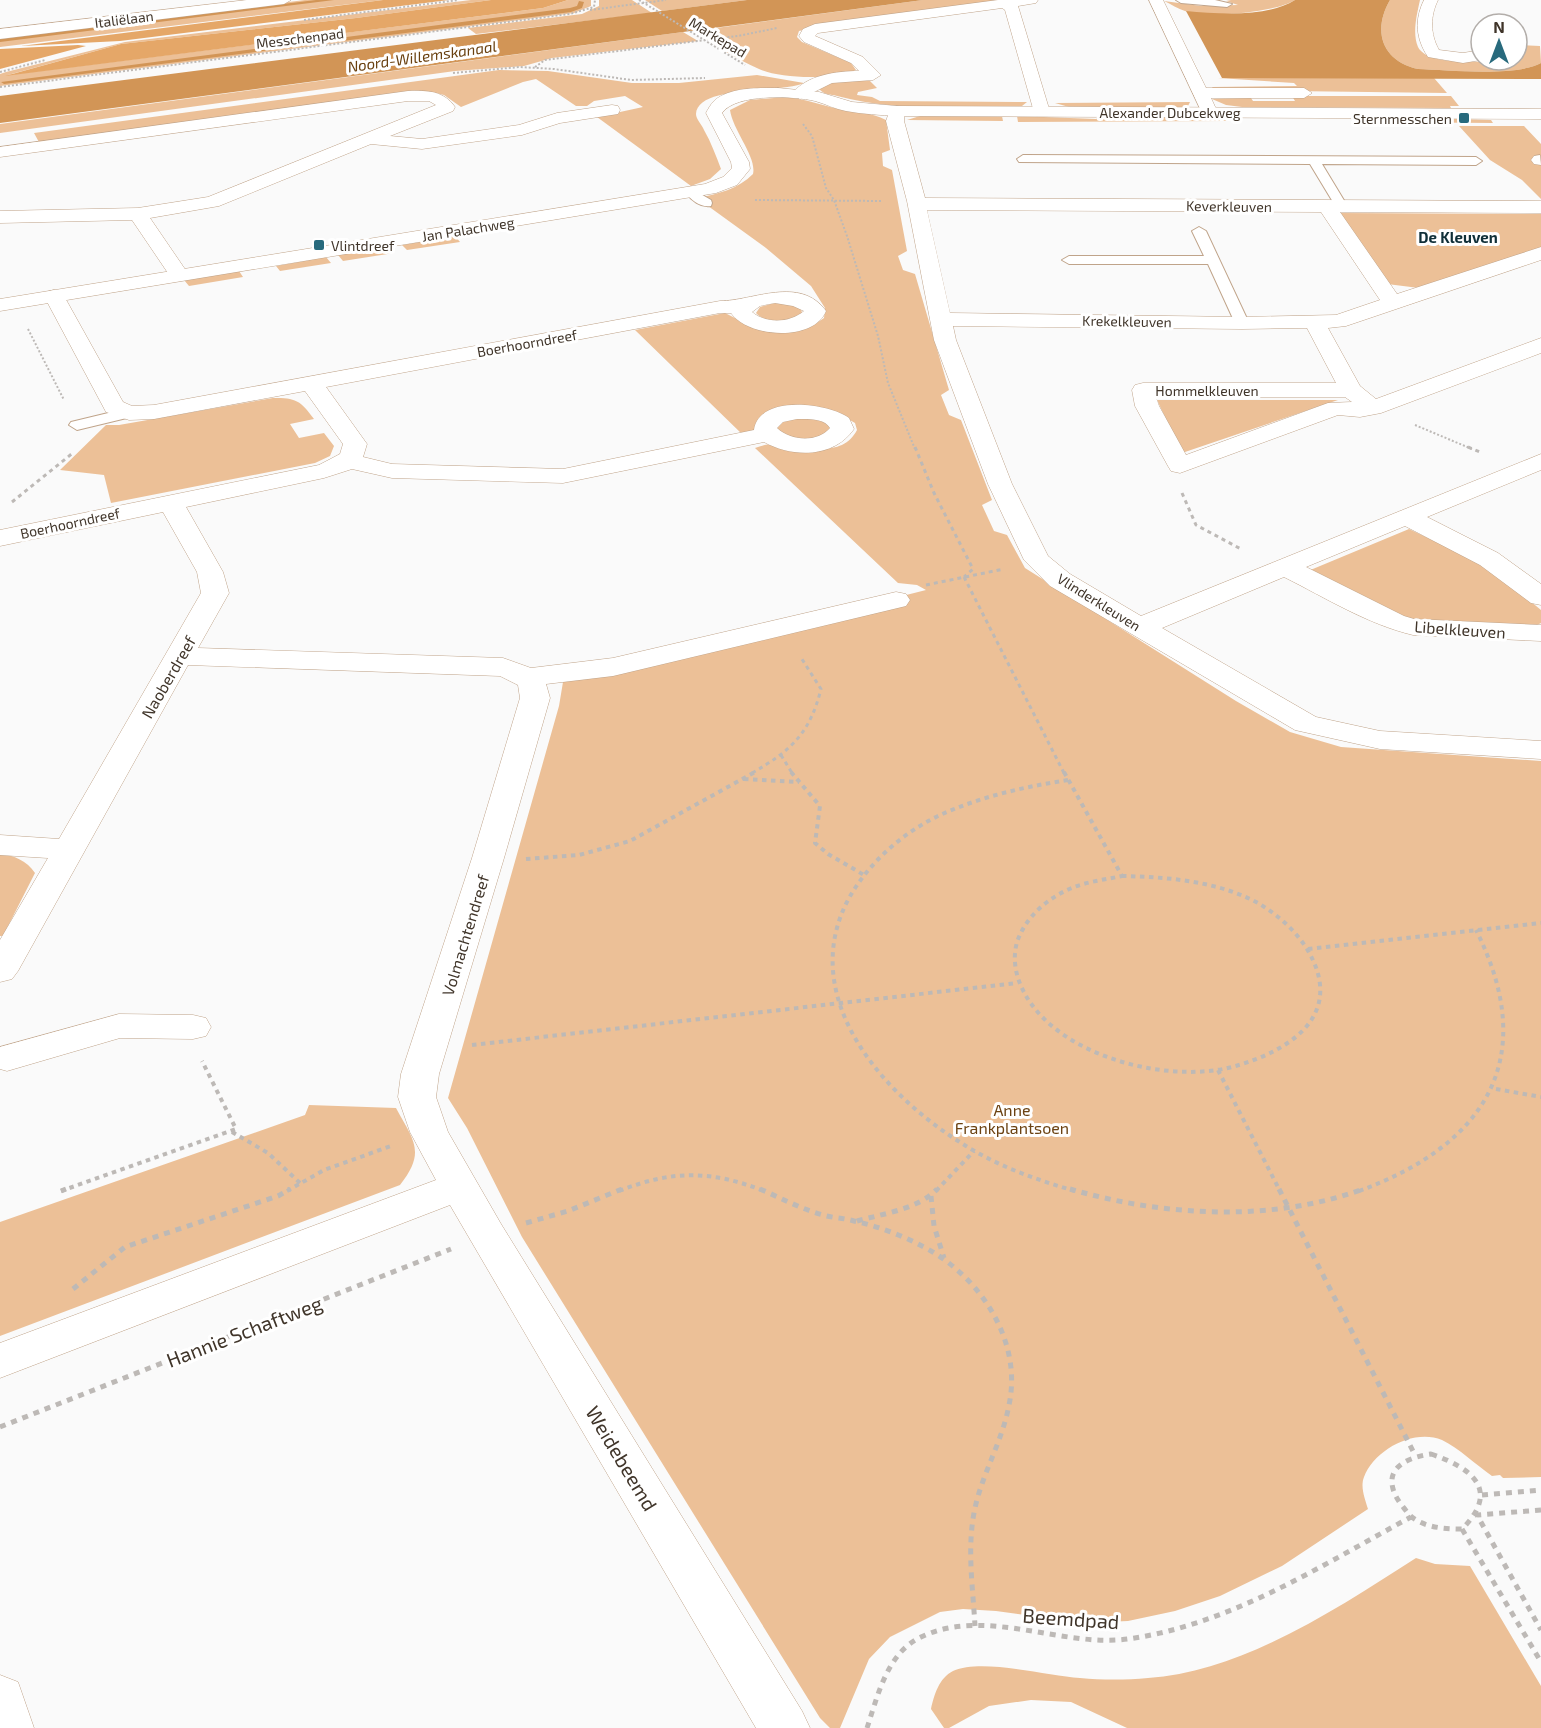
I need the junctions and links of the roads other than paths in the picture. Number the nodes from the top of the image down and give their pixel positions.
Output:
1 (285, 0) edge
2 (1031, 0) edge
3 (1156, 0) edge
4 (1181, 0) edge
5 (1431, 0) edge
6 (1006, 4) junction
7 (1227, 4) dead end
8 (0, 34) edge
9 (1469, 58) edge
10 (1200, 93) junction
11 (1304, 93) dead end
12 (800, 94) junction
13 (598, 110) dead end
14 (897, 111) junction
15 (1042, 112) junction
16 (1210, 113) junction
17 (1541, 114) edge
18 (372, 139) junction
19 (0, 152) edge
20 (1023, 159) dead end
21 (1313, 159) junction
22 (1476, 161) dead end
23 (916, 202) junction
24 (1334, 207) junction
25 (1541, 207) edge
26 (138, 214) junction
27 (0, 217) edge
28 (1199, 231) dead end
29 (1541, 253) edge
30 (1068, 260) dead end
31 (1212, 260) junction
32 (179, 275) junction
33 (54, 296) junction
34 (1393, 303) junction
35 (0, 304) edge
36 (742, 308) dead end
37 (940, 319) junction
38 (1314, 322) junction
39 (1242, 323) junction
40 (1541, 345) edge
41 (311, 383) junction
42 (1351, 390) junction
43 (1373, 408) junction
44 (129, 413) junction
45 (76, 425) dead end
46 (768, 434) dead end
47 (350, 461) junction
48 (1534, 469) edge
49 (170, 502) junction
50 (1407, 517) junction
51 (0, 538) edge
52 (1282, 569) junction
53 (1541, 597) edge
54 (896, 600) dead end
55 (1139, 627) junction
56 (1541, 633) edge
57 (180, 656) junction
58 (528, 677) junction
59 (1541, 750) edge
60 (0, 845) edge
61 (69, 849) junction
62 (0, 970) edge
63 (193, 1028) road end
64 (2, 1054) edge
65 (460, 1186) junction
66 (0, 1361) edge
67 (0, 1699) edge
68 (8, 1728) edge
69 (784, 1728) edge

1 - 8 street, Italiëlaan
2 - 6 street
3 - 10 street
4 - 7 lane
5 - 9 street
6 - 12 street
6 - 15 street
10 - 11 street, Alexander Dubcekweg
10 - 16 street
12 - 14 street, Alexander Dubcekweg
12 - 32 street, Jan Palachweg
13 - 18 street
14 - 15 street, Alexander Dubcekweg
14 - 23 street, Vlinderkleuven
15 - 16 street, Alexander Dubcekweg
16 - 17 street, Alexander Dubcekweg
18 - 19 street
18 - 26 street
20 - 21 lane
21 - 22 lane
21 - 24 lane
23 - 24 street, Keverkleuven
23 - 37 street, Vlinderkleuven
24 - 25 street, Keverkleuven
24 - 34 street
26 - 27 street
26 - 32 street
28 - 31 lane
29 - 34 street, Krekelkleuven
30 - 31 lane
31 - 39 lane
32 - 33 street, Jan Palachweg
33 - 35 street, Jan Palachweg
33 - 44 street
34 - 38 street, Krekelkleuven
36 - 41 street, Boerhoorndreef
37 - 39 street, Krekelkleuven
37 - 55 street, Vlinderkleuven
38 - 39 street, Krekelkleuven
38 - 42 street
40 - 43 street
41 - 44 street, Boerhoorndreef
41 - 47 street
42 - 43 street
42 - 43 street, Hommelkleuven
44 - 45 lane
46 - 47 street
47 - 49 street, Boerhoorndreef
48 - 50 street
49 - 51 street, Boerhoorndreef
49 - 57 street, Naoberdreef
50 - 52 street
50 - 53 street
52 - 55 street
52 - 56 street, Libelkleuven
54 - 58 street
55 - 59 street, Vlinderkleuven
57 - 58 street
57 - 61 street, Naoberdreef
58 - 65 street, Volmachtendreef
60 - 61 street
61 - 62 street, Naoberdreef
63 - 64 street
65 - 66 street
65 - 69 street, Weidebeemd
67 - 68 street

